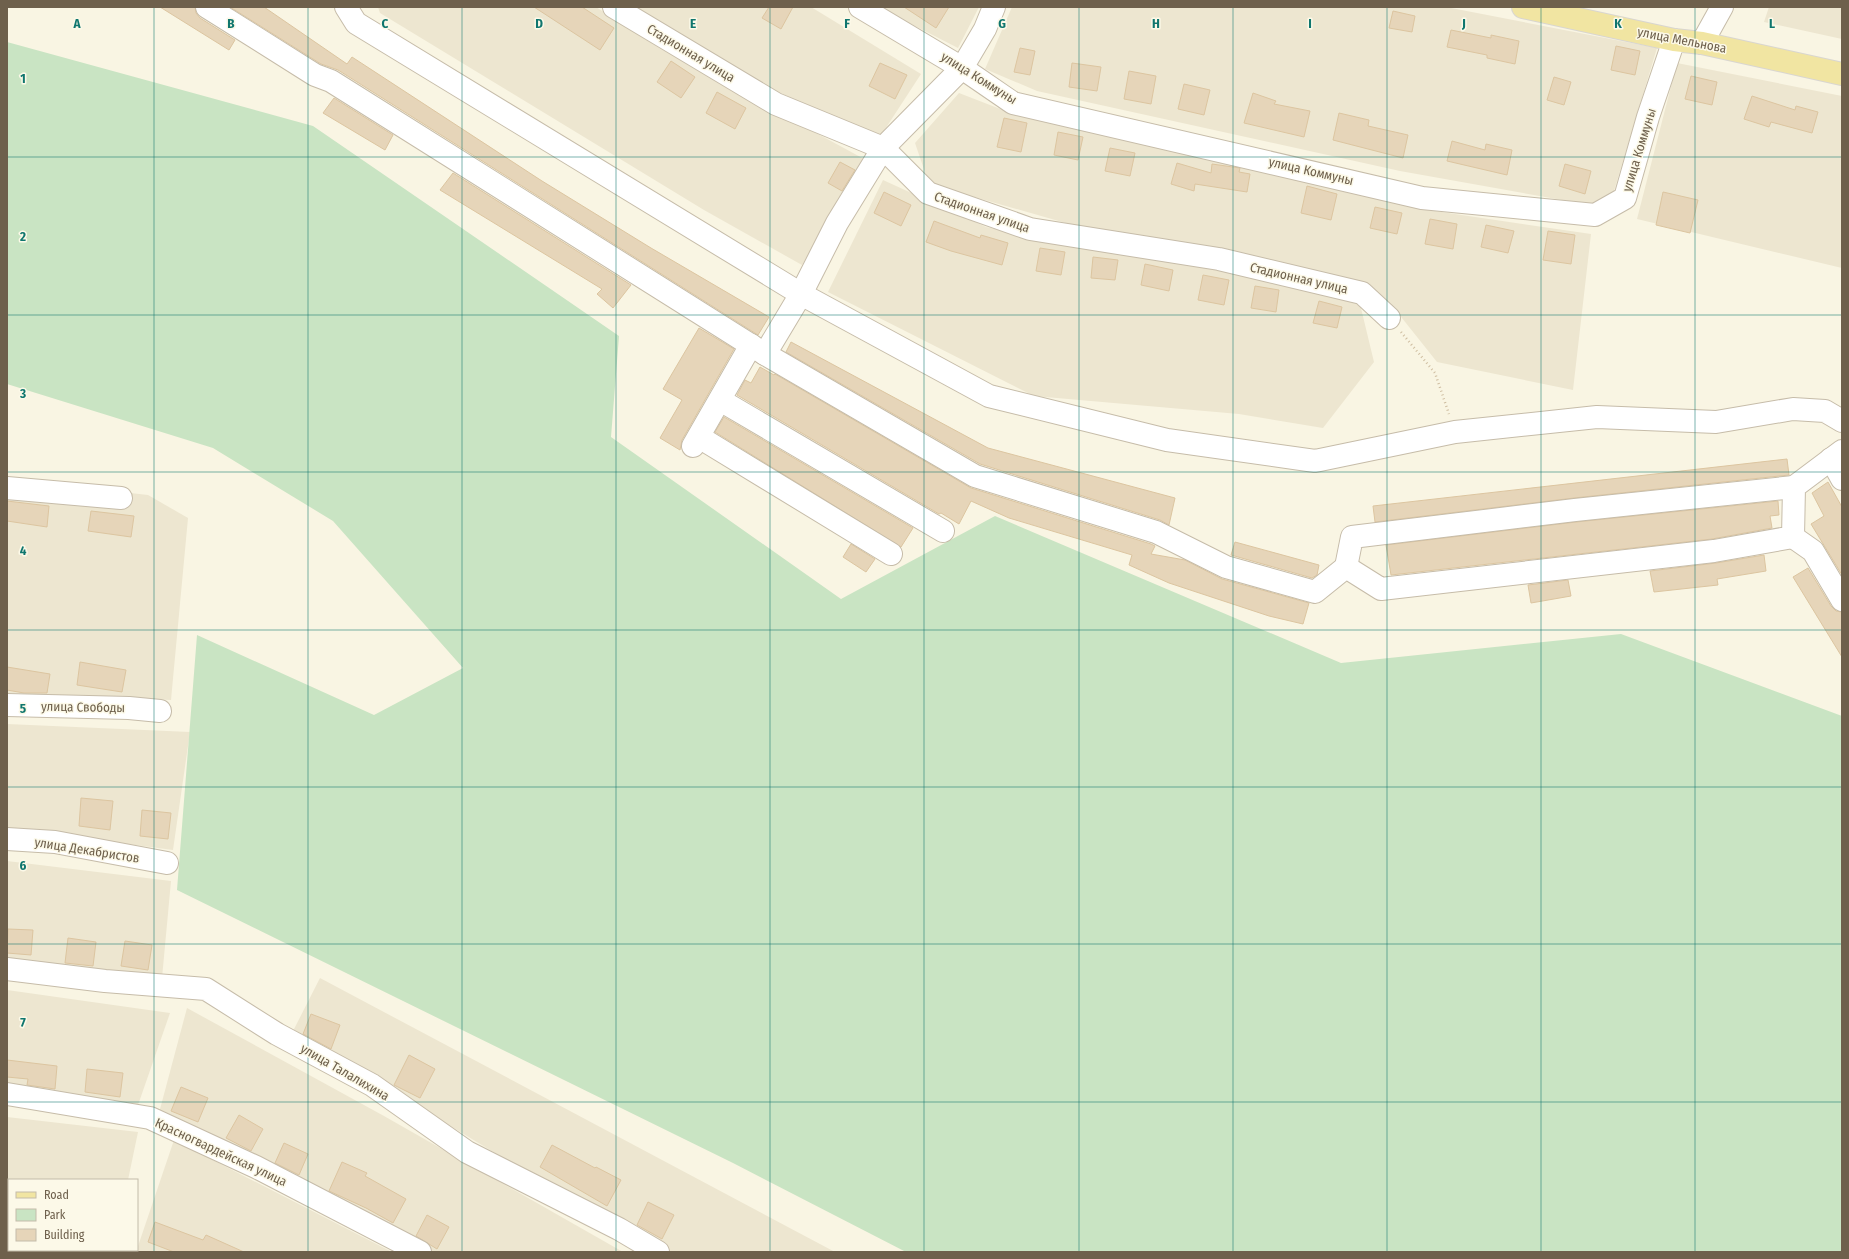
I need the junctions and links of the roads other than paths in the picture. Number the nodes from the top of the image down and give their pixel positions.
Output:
1 (207, 7) edge
2 (346, 7) edge
3 (614, 7) edge
4 (860, 7) edge
5 (994, 7) edge
6 (1523, 7) edge
7 (1722, 7) edge
8 (1674, 40) junction
9 (1702, 43) junction
10 (962, 68) junction
11 (1842, 74) edge
12 (883, 148) junction
13 (801, 294) junction
14 (1389, 318) road end
15 (758, 349) junction
16 (720, 400) junction
17 (1842, 420) edge
18 (1837, 455) edge
19 (1842, 479) edge
20 (1794, 487) junction
21 (7, 488) edge
22 (121, 498) dead end
23 (943, 531) dead end
24 (1794, 537) junction
25 (890, 554) dead end
26 (1346, 567) junction
27 (1842, 600) edge
28 (7, 705) edge
29 (160, 711) dead end
30 (7, 839) edge
31 (167, 863) dead end
32 (7, 969) edge
33 (7, 1094) edge
34 (420, 1252) edge
35 (658, 1252) edge

1 - 15 street
2 - 13 street
3 - 12 street, Стадионная улица
4 - 10 street, улица Коммуны
5 - 10 street
6 - 8 main road, улица Мельнова
7 - 9 street
8 - 9 main road, улица Мельнова
8 - 10 street, улица Коммуны
9 - 11 main road, улица Мельнова
10 - 12 street
12 - 13 street
12 - 14 street, Стадионная улица
13 - 15 street
13 - 17 street
15 - 16 street
15 - 26 street
16 - 23 street
16 - 25 street
18 - 19 street
18 - 20 street
20 - 24 street
20 - 26 street
21 - 22 street
24 - 26 street
24 - 27 street
28 - 29 street, улица Свободы
30 - 31 street, улица Декабристов
32 - 35 street, улица Талалихина
33 - 34 street, Красногвардейская улица

